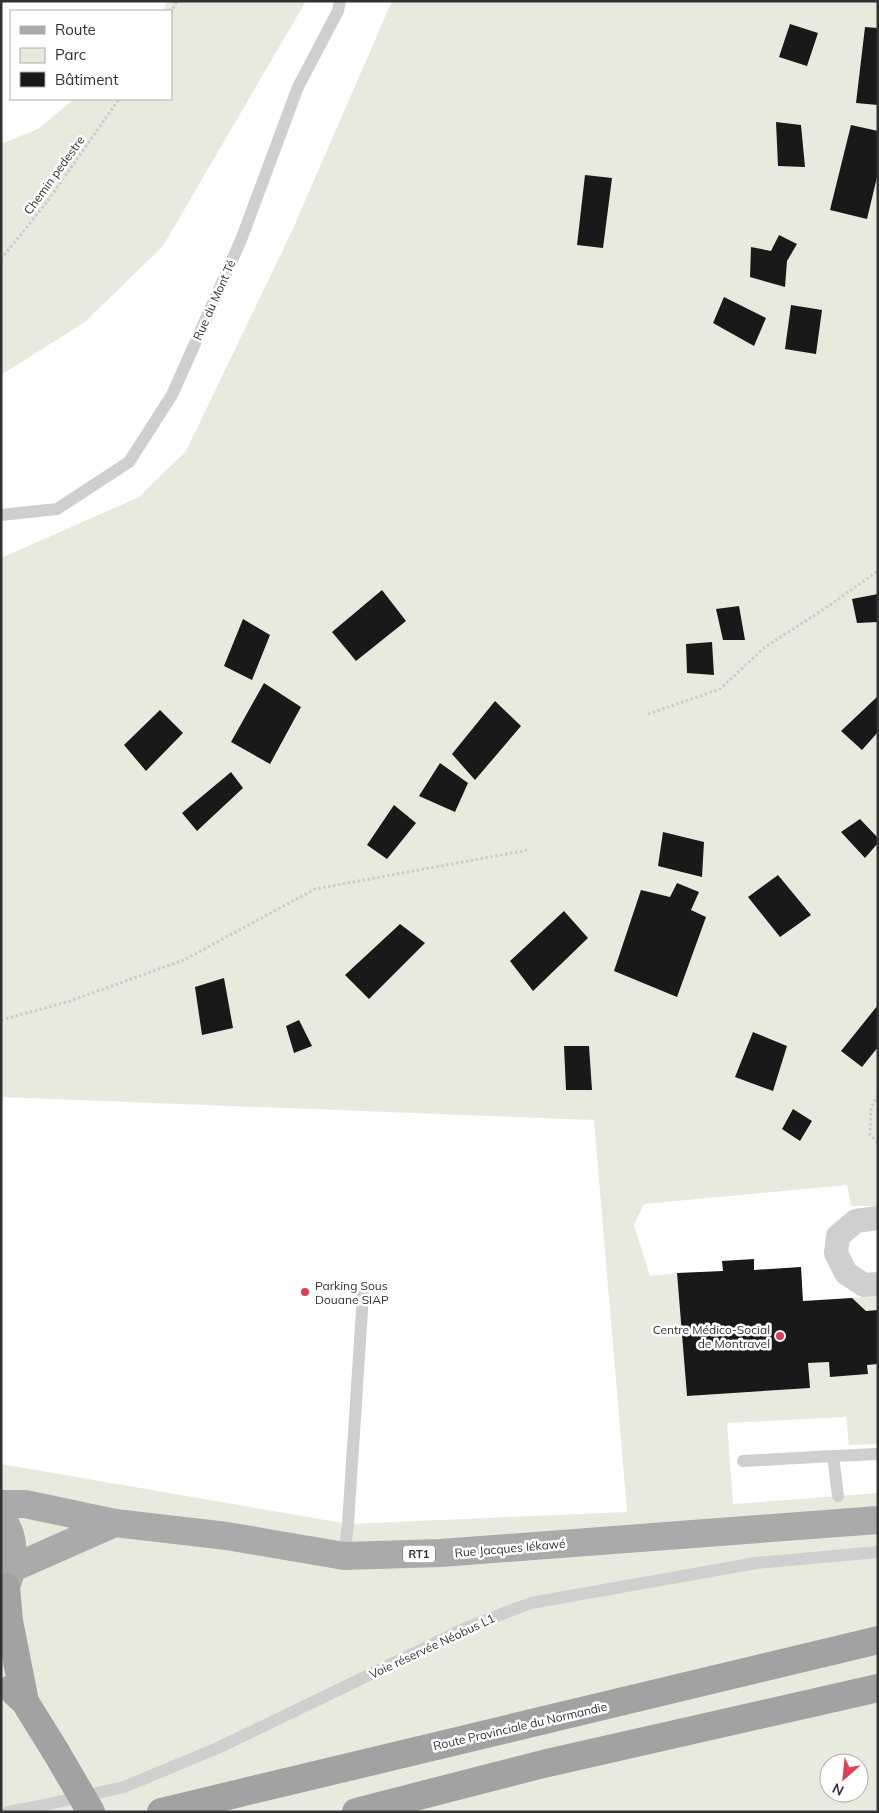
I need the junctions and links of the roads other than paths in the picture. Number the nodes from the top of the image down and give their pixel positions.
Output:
1 (340, 1) edge
2 (1, 515) edge
3 (878, 1218) edge
4 (878, 1284) edge
5 (363, 1295) dead end
6 (878, 1454) edge
7 (833, 1456) junction
8 (743, 1461) dead end
9 (838, 1496) dead end
10 (1, 1504) edge
11 (1, 1517) edge
12 (878, 1520) edge
13 (115, 1523) junction
14 (878, 1552) edge
15 (344, 1556) junction
16 (7, 1583) edge
17 (878, 1640) edge
18 (1, 1680) edge
19 (878, 1688) edge
20 (25, 1702) junction
21 (8, 1812) edge
22 (91, 1812) edge
23 (161, 1812) edge
24 (356, 1812) edge

1 - 2 lane, Rue du Mont Té
3 - 4 street
5 - 15 lane
6 - 7 lane
7 - 8 lane
7 - 9 lane
10 - 13 main road, Rue Jacques Iékawé / RT1
11 - 16 main road
12 - 15 main road, Rue Jacques Iékawé / RT1
13 - 15 main road, Rue Jacques Iékawé / RT1
13 - 16 main road
14 - 21 lane, Voie réservée Néobus L1
16 - 20 highway
17 - 23 highway, Route Provinciale du Normandie
18 - 20 highway
19 - 24 highway
20 - 22 highway, bridge

